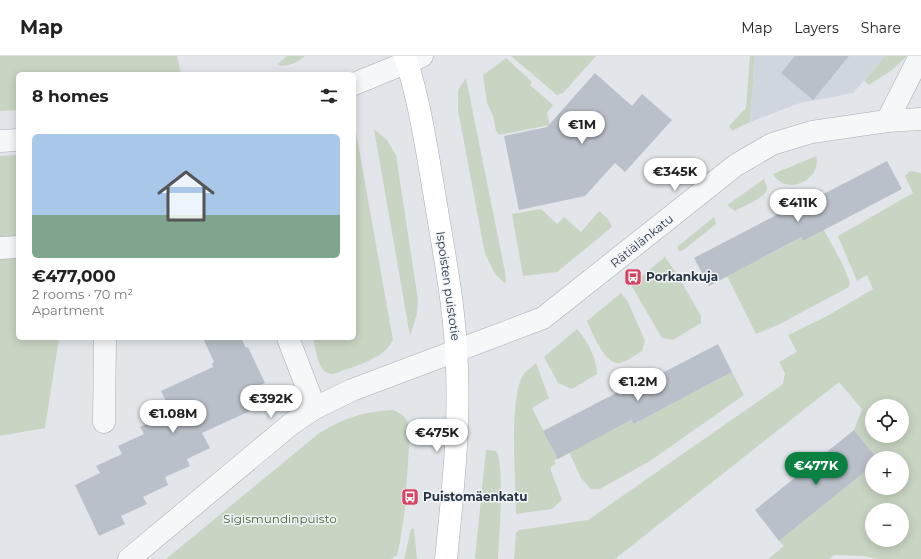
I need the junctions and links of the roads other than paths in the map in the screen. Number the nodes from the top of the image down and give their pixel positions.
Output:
1 (920, 56) edge
2 (412, 58) edge
3 (356, 83) edge
4 (921, 119) edge
5 (887, 121) junction
6 (16, 140) edge
7 (0, 141) edge
8 (16, 247) edge
9 (0, 248) edge
10 (105, 340) edge
11 (289, 340) edge
12 (456, 349) junction
13 (315, 408) junction
14 (104, 422) dead end
15 (129, 559) edge
16 (446, 559) edge

1 - 5 street
2 - 3 street
2 - 12 main road, Ispoisten puistotie
4 - 5 street, Rätiälänkatu
5 - 12 street, Rätiälänkatu
6 - 7 street
8 - 9 street
10 - 14 street
11 - 13 street
12 - 13 street
12 - 16 main road, Ispoisten puistotie
13 - 15 street

